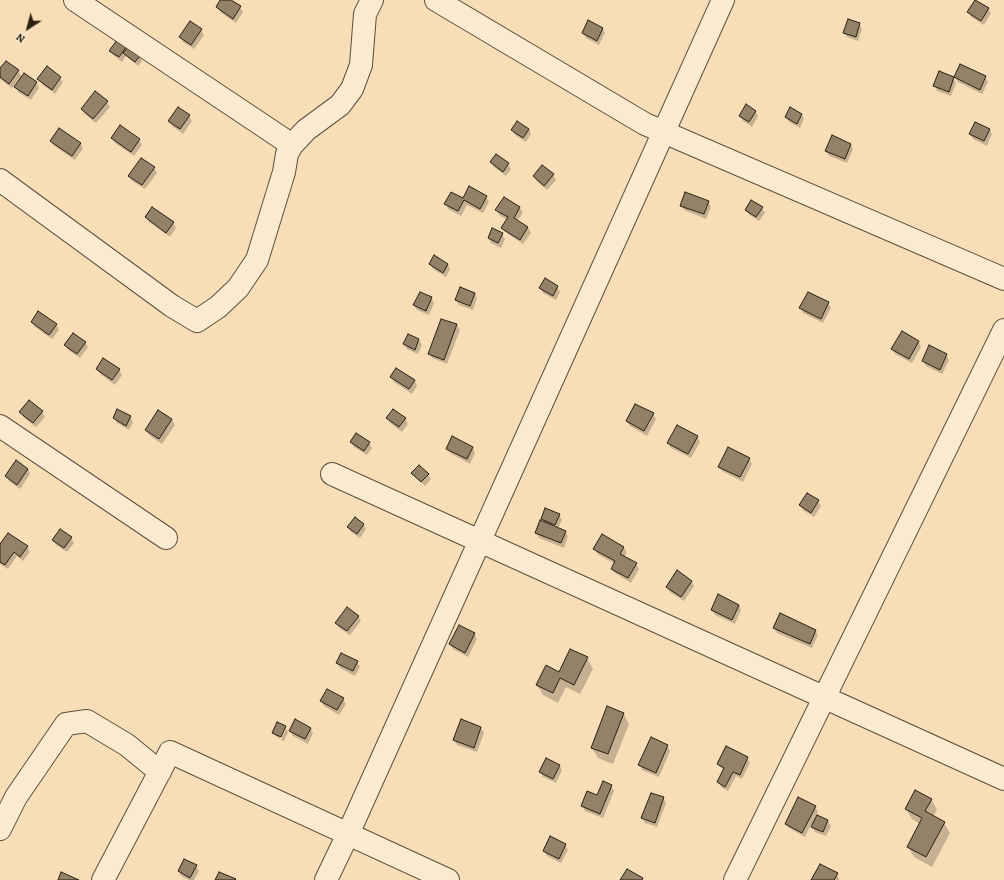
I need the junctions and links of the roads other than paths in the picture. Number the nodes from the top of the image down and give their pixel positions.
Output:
1 (75, 0) edge
2 (372, 0) edge
3 (436, 0) edge
4 (723, 0) edge
5 (664, 132) junction
6 (292, 145) junction
7 (0, 180) edge
8 (1004, 279) edge
9 (1004, 330) edge
10 (0, 426) edge
11 (332, 474) dead end
12 (166, 538) dead end
13 (480, 542) junction
14 (824, 697) junction
15 (160, 772) junction
16 (1004, 779) edge
17 (0, 829) edge
18 (348, 834) junction
19 (103, 880) edge
20 (326, 880) edge
21 (448, 880) edge
22 (735, 880) edge

1 - 6 street
2 - 6 street
3 - 5 street
4 - 5 street
5 - 8 street
5 - 13 street
6 - 7 street
9 - 14 street
10 - 12 street
11 - 13 street
13 - 14 street
13 - 18 street
14 - 16 street
14 - 22 street
15 - 17 street
15 - 18 street
15 - 19 street
18 - 20 street
18 - 21 street

